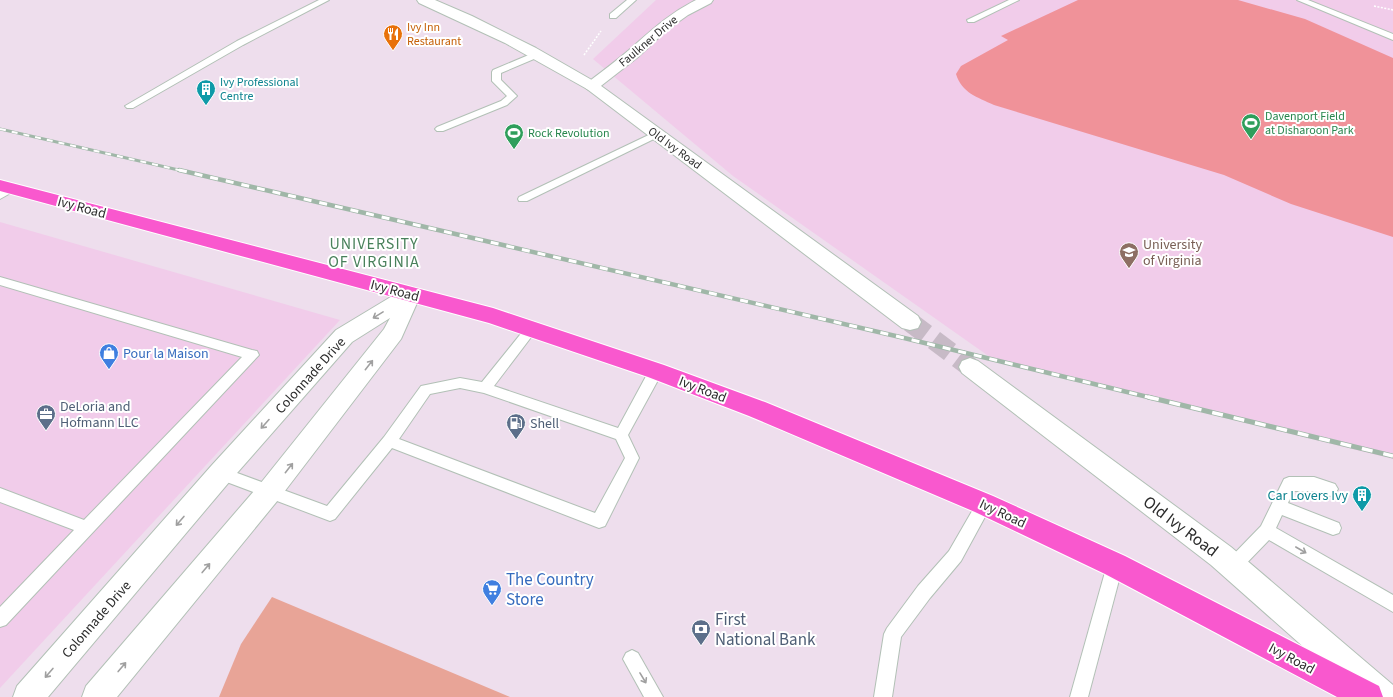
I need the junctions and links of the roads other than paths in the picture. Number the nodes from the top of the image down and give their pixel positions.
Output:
1 (325, 0) edge
2 (424, 0) edge
3 (632, 0) edge
4 (706, 0) edge
5 (1015, 0) edge
6 (1301, 0) edge
7 (613, 16) road end
8 (970, 20) dead end
9 (1393, 37) edge
10 (538, 54) junction
11 (592, 86) junction
12 (130, 106) dead end
13 (440, 129) dead end
14 (656, 134) junction
15 (4, 190) edge
16 (523, 199) dead end
17 (0, 282) edge
18 (412, 294) junction
19 (910, 322) tunnel mouth
20 (531, 329) junction
21 (970, 367) tunnel mouth
22 (656, 371) junction
23 (485, 388) junction
24 (622, 435) junction
25 (389, 441) junction
26 (221, 473) junction
27 (1330, 489) dead end
28 (269, 492) junction
29 (0, 495) edge
30 (984, 504) junction
31 (1278, 506) junction
32 (87, 528) junction
33 (1332, 528) dead end
34 (1267, 531) junction
35 (1115, 565) junction
36 (1233, 566) junction
37 (1393, 604) edge
38 (0, 619) edge
39 (632, 659) dead end
40 (28, 697) edge
41 (97, 697) edge
42 (654, 697) edge
43 (883, 697) edge
44 (1079, 697) edge
45 (1368, 697) edge
46 (1383, 697) edge

1 - 12 lane
2 - 10 street, Old Ivy Road
3 - 7 lane
4 - 11 street, Faulkner Drive
5 - 8 lane
6 - 9 lane
10 - 11 street, Old Ivy Road
10 - 13 lane
11 - 14 street, Old Ivy Road
14 - 16 lane
14 - 19 street, Old Ivy Road
15 - 18 main road, Ivy Road
17 - 32 lane
18 - 20 main road, Ivy Road
18 -> 26 street, Colonnade Drive
28 -> 18 street
20 - 22 main road, Ivy Road
20 - 23 lane
21 - 36 street, Old Ivy Road
22 - 24 lane
22 - 30 main road, Ivy Road
23 - 24 lane
23 - 25 lane
24 - 25 lane
25 - 28 lane
26 - 28 lane
26 -> 40 street, Colonnade Drive
27 - 31 lane
41 -> 28 street
29 - 32 lane
30 - 35 main road, Ivy Road
30 - 43 lane
31 - 33 lane
31 - 34 lane
32 - 38 lane
34 - 36 lane
34 -> 37 lane
35 - 44 lane
35 - 45 main road, Ivy Road
36 - 46 street, Old Ivy Road
39 -> 42 lane

